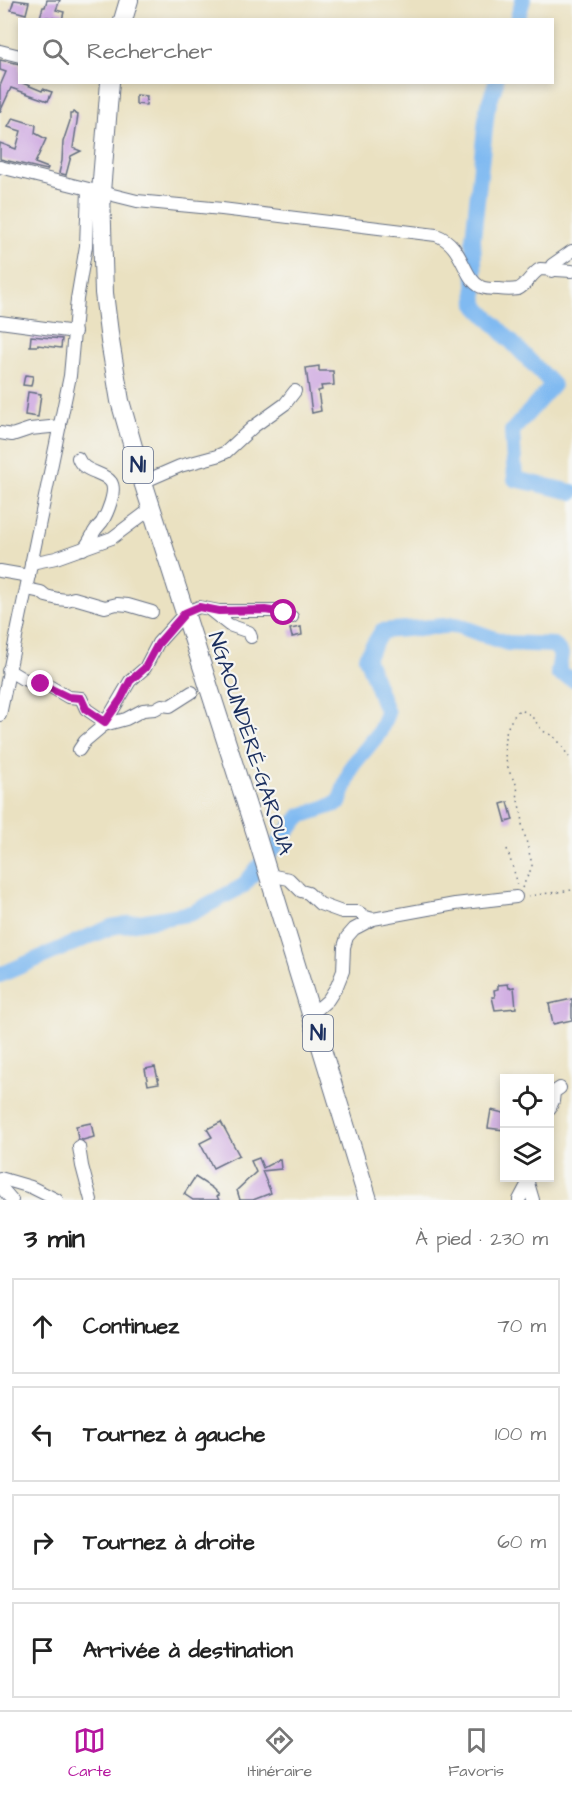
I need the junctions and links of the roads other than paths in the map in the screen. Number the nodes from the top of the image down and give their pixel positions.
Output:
1 (129, 0) edge
2 (124, 18) edge
3 (0, 51) edge
4 (18, 56) edge
5 (111, 84) edge
6 (0, 167) edge
7 (94, 190) junction
8 (572, 251) edge
9 (552, 271) junction
10 (572, 271) edge
11 (0, 322) edge
12 (75, 332) junction
13 (295, 391) dead end
14 (60, 426) junction
15 (0, 434) edge
16 (78, 458) dead end
17 (143, 482) junction
18 (152, 508) junction
19 (83, 549) junction
20 (31, 563) junction
21 (0, 571) edge
22 (28, 583) junction
23 (210, 610) junction
24 (152, 612) dead end
25 (185, 613) junction
26 (292, 618) dead end
27 (251, 637) dead end
28 (5, 675) edge
29 (192, 692) dead end
30 (0, 715) edge
31 (105, 723) junction
32 (79, 750) dead end
33 (267, 871) junction
34 (517, 897) road end
35 (373, 919) junction
36 (312, 1014) junction
37 (560, 1088) dead end
38 (554, 1092) edge
39 (79, 1147) dead end
40 (0, 1178) edge
41 (528, 1182) edge
42 (529, 1182) edge
43 (0, 1186) edge
44 (12, 1200) edge
45 (57, 1200) edge
46 (91, 1200) edge
47 (368, 1200) edge
48 (519, 1200) edge
49 (533, 1200) edge

1 - 2 highway
3 - 4 street
5 - 7 highway, NGAOUNDÉRÉ-GAROUA / N1
6 - 7 street
7 - 9 street
7 - 12 street
7 - 17 highway, NGAOUNDÉRÉ-GAROUA / N1
8 - 9 street
9 - 10 street
11 - 12 street
12 - 14 street
13 - 17 street
14 - 15 street
14 - 20 street
16 - 19 street
17 - 18 highway, NGAOUNDÉRÉ-GAROUA / N1
18 - 19 street
18 - 25 highway, NGAOUNDÉRÉ-GAROUA / N1
19 - 20 street
20 - 22 street
21 - 22 street
22 - 24 street
22 - 28 street
23 - 25 street
23 - 26 street
23 - 27 street
25 - 31 street
25 - 33 highway, NGAOUNDÉRÉ-GAROUA / N1
28 - 30 street
28 - 31 street
29 - 31 street
31 - 32 street
33 - 35 street
33 - 36 highway, NGAOUNDÉRÉ-GAROUA / N1
34 - 35 street
35 - 36 street
36 - 47 highway, NGAOUNDÉRÉ-GAROUA / N1
37 - 38 street
39 - 46 street
40 - 45 street
41 - 48 street
42 - 49 street
43 - 44 street

